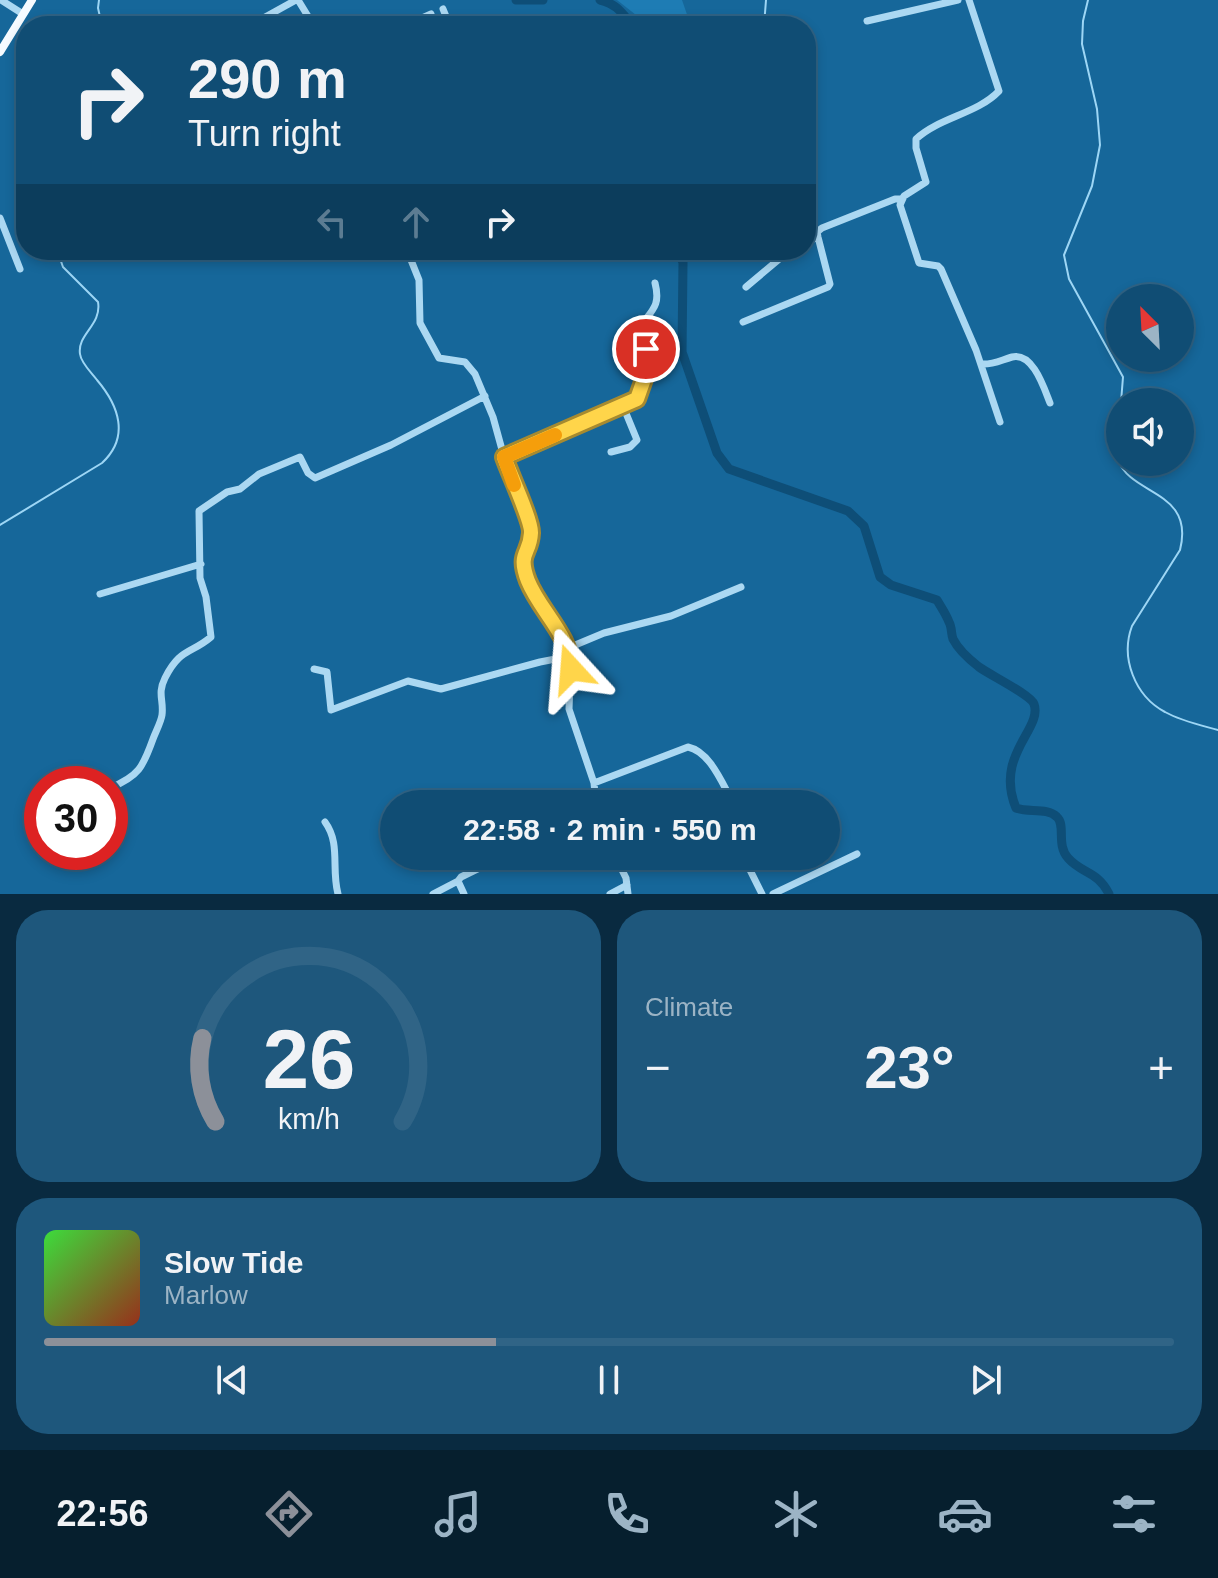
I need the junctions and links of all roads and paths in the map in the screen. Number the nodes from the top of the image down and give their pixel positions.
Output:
1 (1, 0) edge
2 (32, 0) edge
3 (297, 0) edge
4 (958, 0) edge
5 (969, 0) edge
6 (443, 9) dead end
7 (23, 14) joint
8 (267, 16) edge
9 (446, 16) edge
10 (867, 21) dead end
11 (16, 24) edge
12 (1, 47) edge
13 (900, 199) junction
14 (0, 218) edge
15 (3, 234) edge
16 (818, 237) joint
17 (410, 260) edge
18 (778, 260) edge
19 (20, 269) dead end
20 (655, 283) dead end
21 (746, 287) dead end
22 (743, 322) dead end
23 (981, 364) junction
24 (485, 396) junction
25 (1050, 403) dead end
26 (623, 406) junction
27 (1000, 422) dead end
28 (611, 452) dead end
29 (504, 457) junction
30 (201, 564) junction
31 (741, 587) dead end
32 (100, 594) dead end
33 (569, 652) junction
34 (314, 669) dead end
35 (128, 781) edge
36 (594, 783) junction
37 (595, 790) edge
38 (726, 790) edge
39 (325, 822) dead end
40 (857, 854) dead end
41 (475, 870) edge
42 (620, 870) edge
43 (750, 870) edge
44 (458, 881) junction
45 (628, 890) edge
46 (338, 894) edge
47 (433, 894) edge
48 (464, 894) edge
49 (610, 894) edge
50 (762, 894) edge
51 (773, 894) edge

1 - 7 street
2 - 7 main road
3 - 8 street
4 - 10 street
5 - 13 street
6 - 9 street
11 - 12 main road
13 - 16 street
13 - 23 street
14 - 15 street
15 - 19 street
16 - 22 street
17 - 24 street
18 - 21 street
20 - 26 street
23 - 25 street
23 - 27 street
24 - 29 street
24 - 30 street
26 - 28 street
26 - 29 street
29 - 33 street
30 - 32 street
30 - 35 street
31 - 33 street
33 - 34 street
33 - 36 street
36 - 37 street
36 - 38 street
39 - 46 street
40 - 51 street
41 - 44 street
42 - 45 street
43 - 50 street
44 - 47 street
44 - 48 street
45 - 49 street

